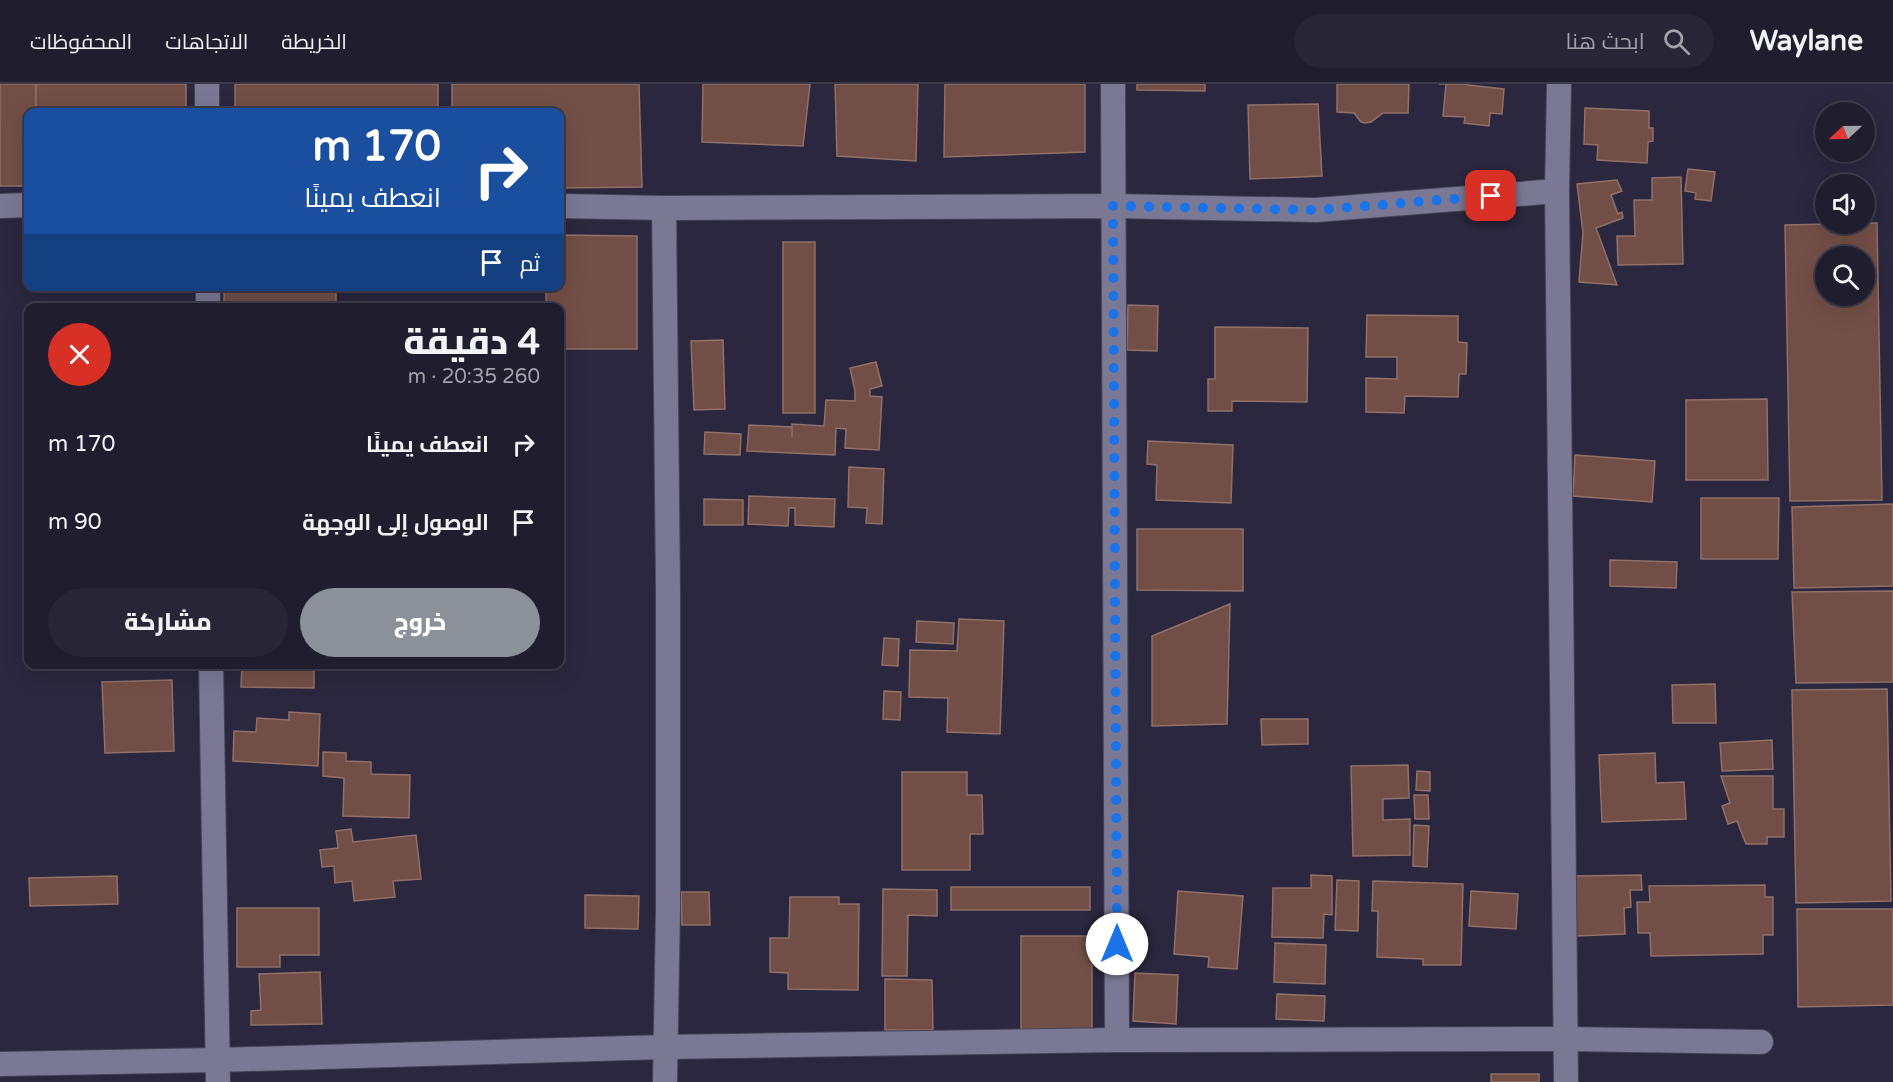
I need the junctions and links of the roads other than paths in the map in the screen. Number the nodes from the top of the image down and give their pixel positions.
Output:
1 (207, 84) edge
2 (1113, 84) edge
3 (1559, 84) edge
4 (207, 108) edge
5 (1557, 191) junction
6 (24, 205) edge
7 (0, 206) edge
8 (564, 206) edge
9 (1113, 206) junction
10 (664, 208) junction
11 (211, 669) edge
12 (1566, 1039) junction
13 (1117, 1040) junction
14 (1761, 1041) dead end
15 (664, 1047) junction
16 (0, 1064) edge
17 (218, 1071) edge
18 (665, 1082) edge
19 (1566, 1082) edge

1 - 4 street
2 - 9 street
3 - 5 street
5 - 9 street
5 - 12 street
6 - 7 street
8 - 10 street
9 - 10 street
9 - 13 street
10 - 15 street
11 - 17 street
12 - 13 street
12 - 14 street
12 - 19 street
13 - 15 street
15 - 17 street
15 - 18 street
16 - 17 street

